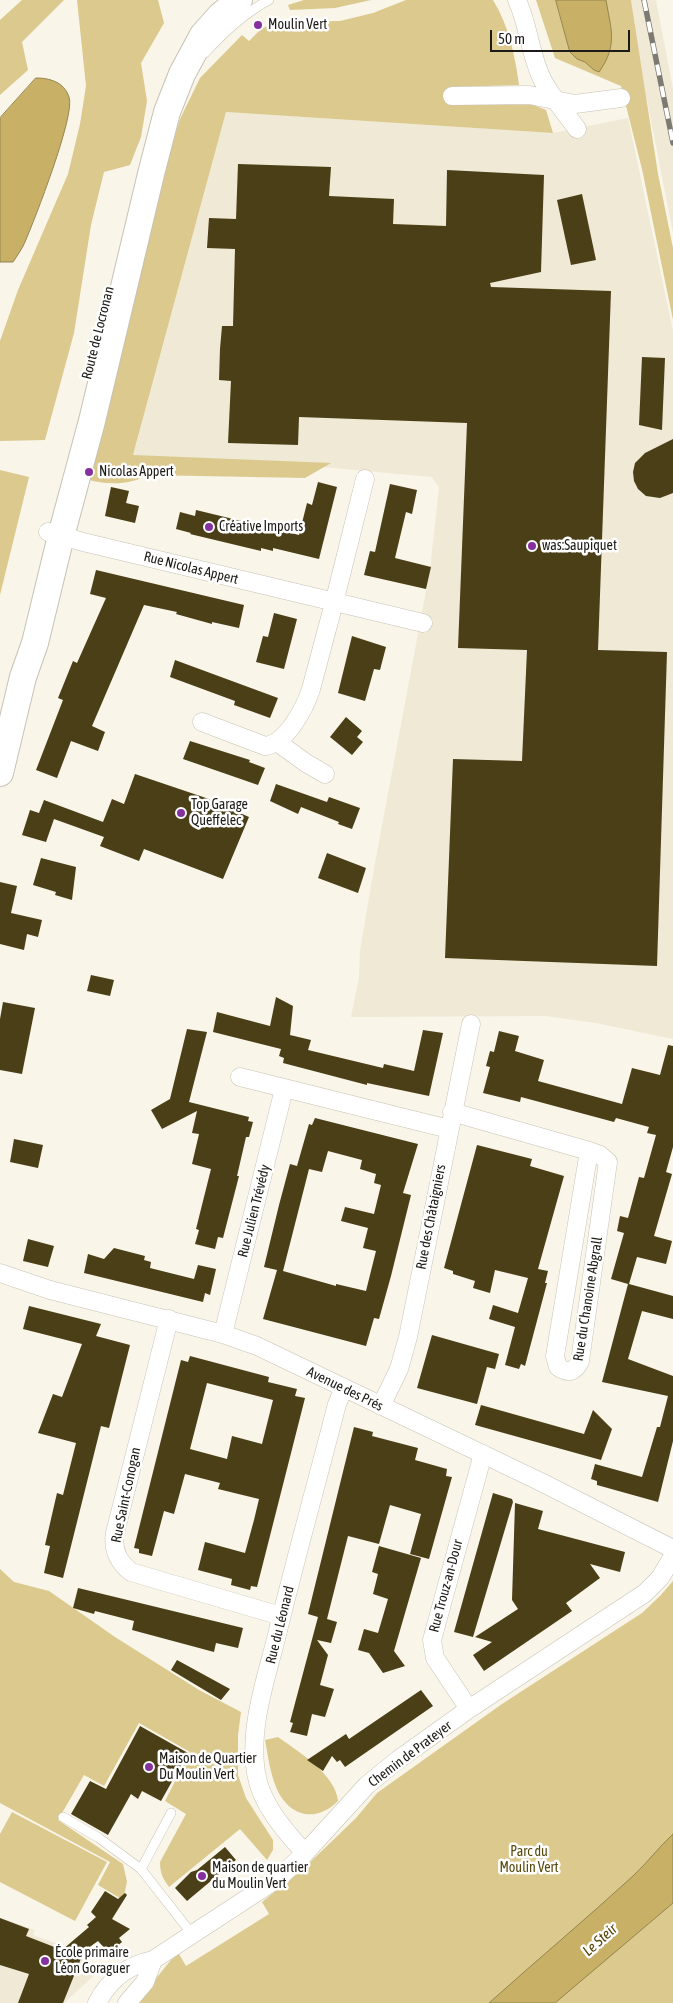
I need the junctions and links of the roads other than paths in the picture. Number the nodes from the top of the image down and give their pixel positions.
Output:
1 (209, 0) edge
2 (239, 0) edge
3 (269, 0) edge
4 (517, 0) edge
5 (174, 93) junction
6 (452, 96) dead end
7 (621, 98) dead end
8 (554, 99) junction
9 (577, 128) dead end
10 (365, 479) dead end
11 (54, 534) junction
12 (334, 603) junction
13 (424, 623) dead end
14 (202, 722) dead end
15 (277, 742) junction
16 (0, 773) edge
17 (325, 774) dead end
18 (471, 1024) dead end
19 (240, 1077) dead end
20 (284, 1089) junction
21 (450, 1121) junction
22 (589, 1151) junction
23 (0, 1273) edge
24 (169, 1319) junction
25 (223, 1334) junction
26 (344, 1388) junction
27 (381, 1406) junction
28 (483, 1454) junction
29 (673, 1549) edge
30 (673, 1556) edge
31 (281, 1616) junction
32 (470, 1709) junction
33 (171, 1812) dead end
34 (63, 1817) dead end
35 (305, 1853) junction
36 (141, 1869) junction
37 (192, 1934) junction
38 (153, 1960) junction
39 (117, 1977) junction
40 (130, 2000) edge
41 (97, 2003) edge

1 - 11 main road, Route de Locronan
2 - 5 main road, Route de Locronan
3 - 5 lane, Route de Locronan
4 - 8 street
5 - 11 main road, Route de Locronan
6 - 8 street
7 - 8 street
8 - 9 street
10 - 12 street
11 - 12 street, Rue Nicolas Appert
11 - 16 main road, Route de Locronan
12 - 13 street, Rue Nicolas Appert
12 - 15 street
14 - 15 street
15 - 17 street
18 - 21 street, Rue des Châtaigniers
19 - 20 street
20 - 21 street
20 - 25 street, Rue Julien Trévédy
21 - 22 street, Rue du Chanoine Abgrall
21 - 27 street, Rue des Châtaigniers
22 - 22 street, Rue du Chanoine Abgrall
23 - 24 street, Avenue des Prés
24 - 25 street, Avenue des Prés
24 - 31 street, Rue Saint-Conogan
25 - 26 street, Avenue des Prés
26 - 27 street, Avenue des Prés
26 - 31 street, Rue du Léonard
27 - 28 street, Avenue des Prés
28 - 29 street, Avenue des Prés
28 - 32 street, Rue Trouz-an-Dour
30 - 32 street, Chemin de Prateyer
31 - 35 street, Rue du Léonard
32 - 35 street, Chemin de Prateyer
33 - 36 lane
34 - 36 lane
35 - 37 street, Chemin de Prateyer
36 - 37 lane
37 - 38 street, Chemin de Prateyer
38 - 39 street, Chemin de Prateyer
38 - 40 street
39 - 40 street
39 - 41 street, Chemin de Prateyer

